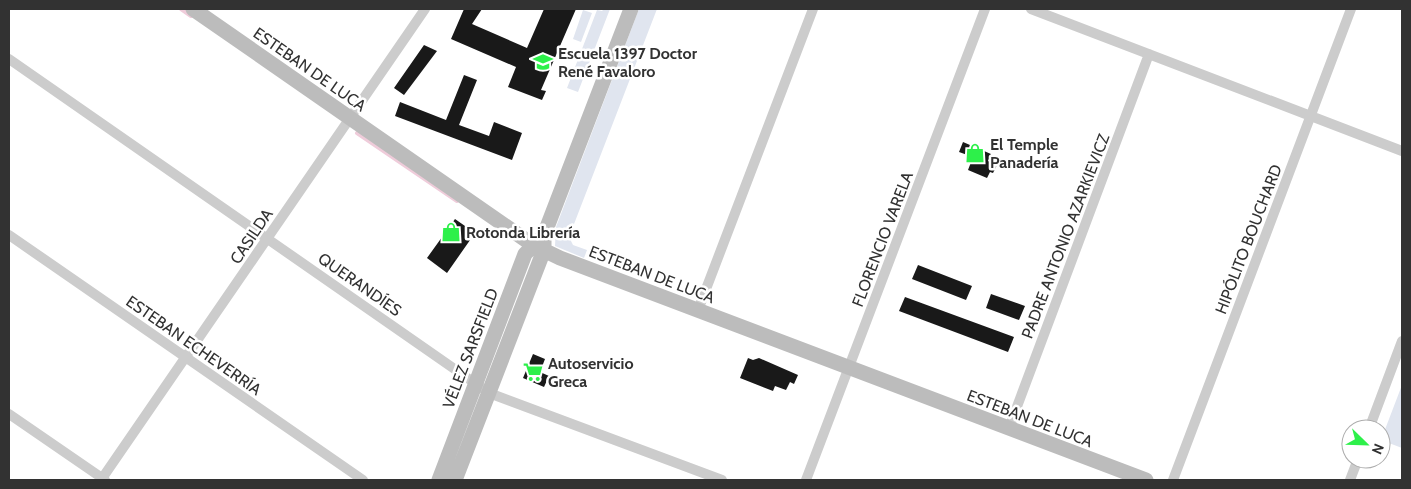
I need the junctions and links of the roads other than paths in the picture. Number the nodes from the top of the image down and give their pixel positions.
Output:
1 (193, 9) edge
2 (425, 9) edge
3 (630, 9) edge
4 (813, 9) edge
5 (985, 9) edge
6 (1031, 9) edge
7 (1351, 9) edge
8 (1149, 54) junction
9 (9, 59) edge
10 (1311, 116) junction
11 (349, 117) junction
12 (1402, 151) edge
13 (9, 235) edge
14 (268, 239) junction
15 (540, 243) junction
16 (698, 310) junction
17 (1402, 341) edge
18 (186, 358) junction
19 (849, 368) junction
20 (476, 383) junction
21 (489, 392) junction
22 (9, 414) edge
23 (1373, 419) edge
24 (1009, 428) junction
25 (103, 480) edge
26 (363, 480) edge
27 (439, 480) edge
28 (455, 480) edge
29 (722, 480) edge
30 (806, 480) edge
31 (1146, 480) edge
32 (1173, 480) edge

1 - 11 street, ESTEBAN DE LUCA
2 - 11 street, CASILDA
3 - 15 street, VÉLEZ SARSFIELD
4 - 16 street
5 - 19 street, FLORENCIO VARELA
6 - 8 street
7 - 10 street, HIPÓLITO BOUCHARD
8 - 10 street
8 - 24 street, PADRE ANTONIO AZARKIEVICZ
9 - 14 street, QUERANDÍES
10 - 12 street
10 - 32 street, HIPÓLITO BOUCHARD
11 - 14 street, CASILDA
11 - 15 street, ESTEBAN DE LUCA
13 - 18 street, ESTEBAN ECHEVERRÍA
14 - 18 street, CASILDA
14 - 20 street, QUERANDÍES
15 - 16 street, ESTEBAN DE LUCA
15 - 20 street, VÉLEZ SARSFIELD
15 - 21 street, VÉLEZ SARSFIELD
16 - 19 street, ESTEBAN DE LUCA
17 - 23 street
18 - 25 street, CASILDA
18 - 26 street, ESTEBAN ECHEVERRÍA
19 - 24 street, ESTEBAN DE LUCA
19 - 30 street, FLORENCIO VARELA
20 - 21 street, QUERANDÍES
20 - 27 street, VÉLEZ SARSFIELD
21 - 28 street, VÉLEZ SARSFIELD
21 - 29 street, QUERANDÍES
22 - 25 street
24 - 31 street, ESTEBAN DE LUCA

